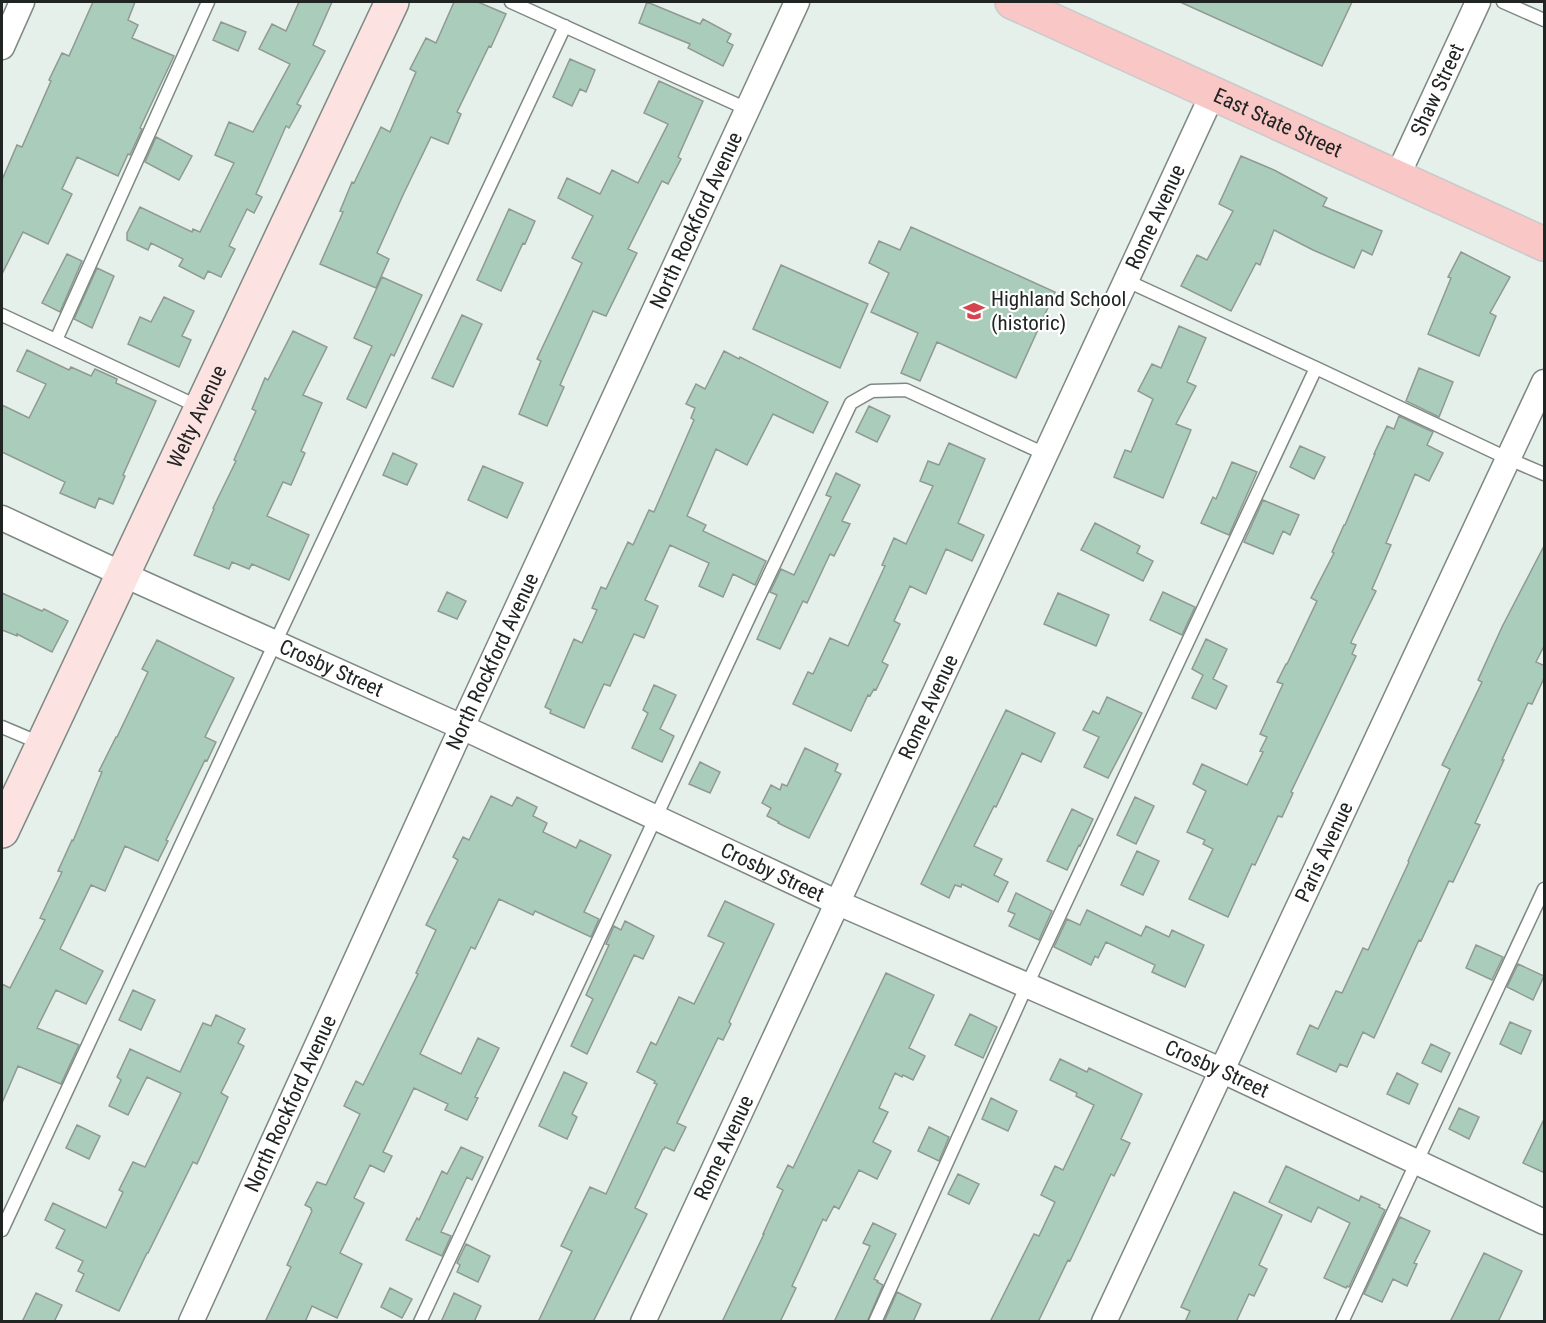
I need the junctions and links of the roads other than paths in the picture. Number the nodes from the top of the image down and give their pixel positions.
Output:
1 (22, 2) edge
2 (208, 2) edge
3 (392, 2) edge
4 (511, 2) edge
5 (797, 2) edge
6 (1012, 2) edge
7 (1478, 2) edge
8 (1503, 2) edge
9 (1545, 20) edge
10 (565, 26) junction
11 (2, 46) edge
12 (1213, 93) junction
13 (747, 109) junction
14 (1397, 177) junction
15 (1545, 244) edge
16 (1125, 280) junction
17 (2, 315) edge
18 (56, 340) junction
19 (1316, 368) junction
20 (1545, 382) edge
21 (201, 408) junction
22 (1045, 454) junction
23 (1509, 459) junction
24 (1545, 474) edge
25 (2, 518) edge
26 (122, 574) junction
27 (275, 643) junction
28 (2, 727) edge
29 (462, 727) junction
30 (42, 745) junction
31 (656, 818) junction
32 (2, 831) edge
33 (1545, 889) edge
34 (836, 902) junction
35 (1027, 985) junction
36 (1223, 1071) junction
37 (1417, 1162) junction
38 (1545, 1222) edge
39 (2, 1230) edge
40 (191, 1322) edge
41 (420, 1322) edge
42 (643, 1322) edge
43 (875, 1322) edge
44 (1104, 1322) edge
45 (1342, 1322) edge

1 - 11 street
2 - 18 lane
3 - 21 street, Welty Avenue
4 - 10 lane
5 - 13 street, North Rockford Avenue
6 - 12 main road, East State Street
7 - 14 street, Shaw Street
8 - 9 lane
10 - 13 lane
10 - 27 lane
12 - 14 main road, East State Street
12 - 16 street, Rome Avenue
13 - 29 street, North Rockford Avenue
14 - 15 main road, East State Street
16 - 19 lane
16 - 22 street, Rome Avenue
17 - 18 lane
18 - 21 lane
19 - 23 lane
19 - 35 lane
20 - 23 street, Paris Avenue
21 - 26 street, Welty Avenue
22 - 31 lane
22 - 34 street, Rome Avenue
23 - 24 lane
23 - 36 street, Paris Avenue
25 - 26 street, Crosby Street
26 - 27 street, Crosby Street
26 - 30 street, Welty Avenue
27 - 29 street, Crosby Street
27 - 39 lane
28 - 30 lane
29 - 31 street, Crosby Street
29 - 40 street, North Rockford Avenue
30 - 32 street, Welty Avenue
31 - 34 street, Crosby Street
31 - 41 lane
33 - 37 lane
34 - 35 street, Crosby Street
34 - 42 street, Rome Avenue
35 - 36 street, Crosby Street
35 - 43 lane
36 - 37 street, Crosby Street
36 - 44 street, Paris Avenue
37 - 38 street, Crosby Street
37 - 45 lane

